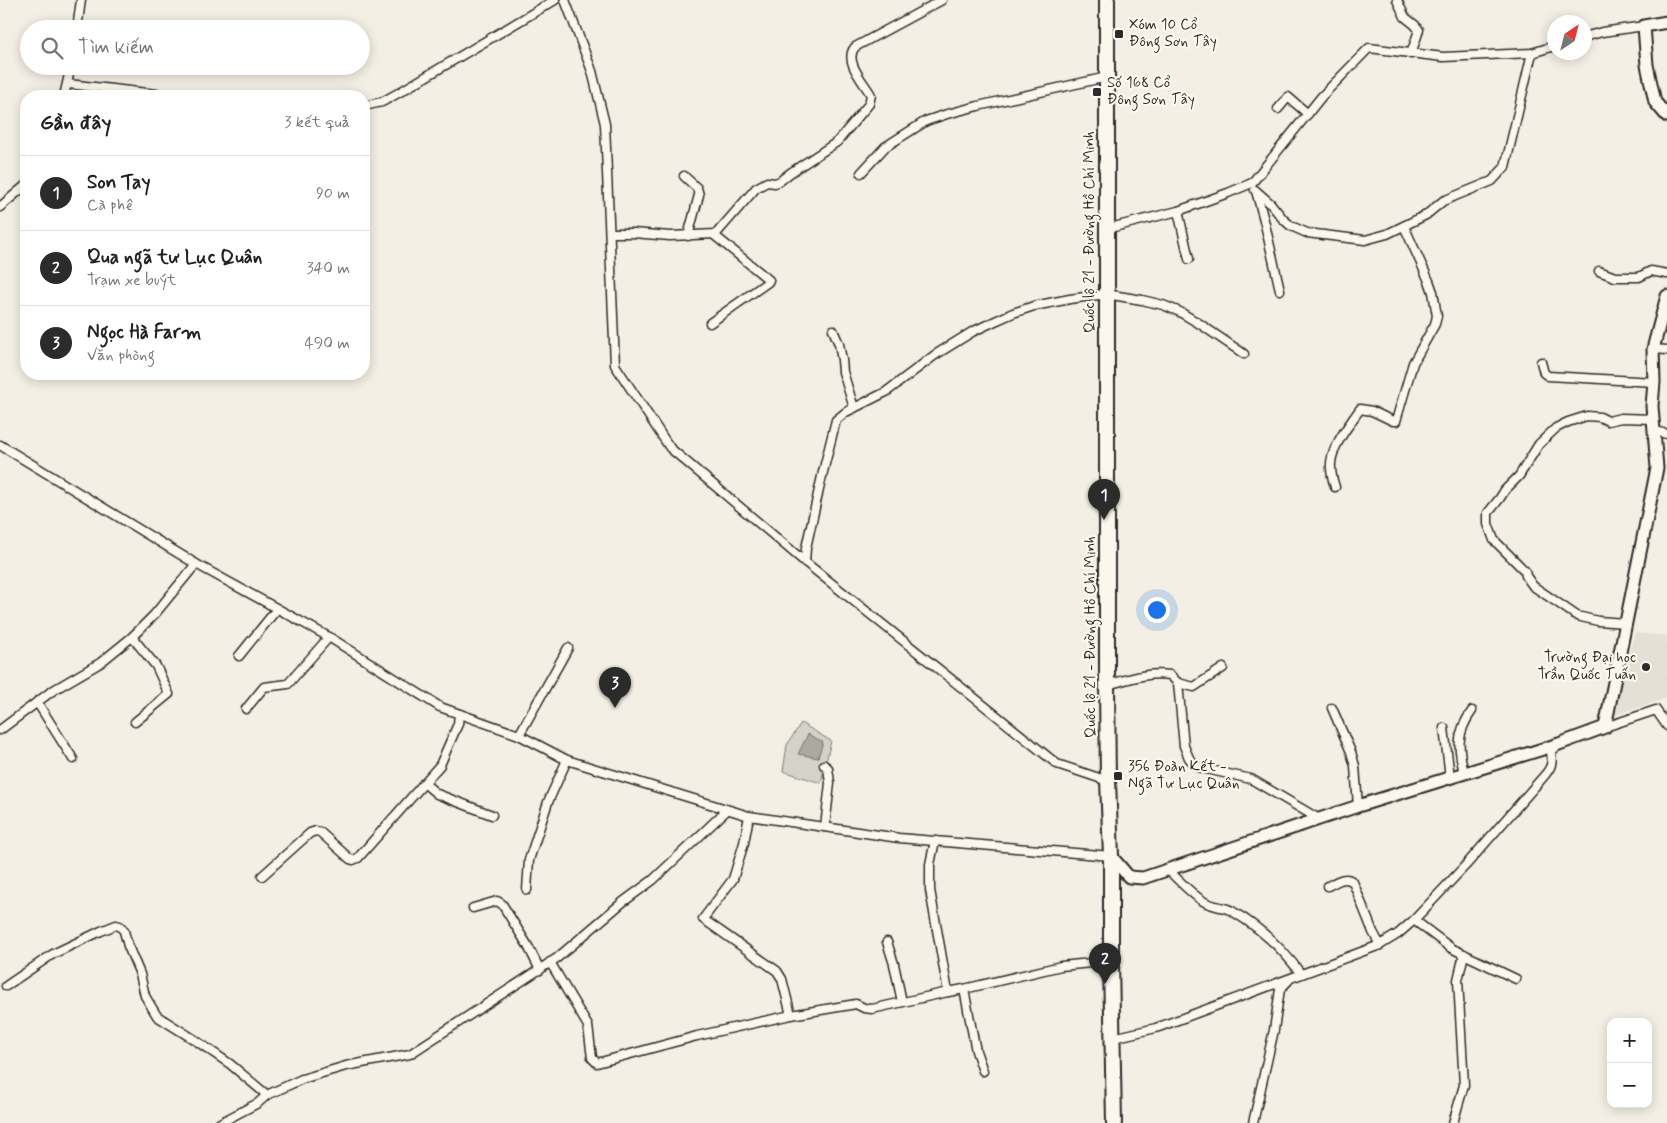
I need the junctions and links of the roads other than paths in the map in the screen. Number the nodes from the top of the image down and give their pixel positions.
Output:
1 (82, 0) edge
2 (555, 0) edge
3 (566, 0) edge
4 (942, 0) edge
5 (1107, 0) edge
6 (1397, 0) edge
7 (79, 20) edge
8 (1667, 22) edge
9 (1644, 26) junction
10 (1592, 35) edge
11 (1547, 48) edge
12 (1532, 53) junction
13 (1411, 54) junction
14 (70, 75) edge
15 (1107, 77) junction
16 (68, 84) junction
17 (66, 90) edge
18 (121, 90) edge
19 (370, 105) edge
20 (1278, 109) dead end
21 (1308, 114) junction
22 (1667, 116) edge
23 (861, 172) dead end
24 (684, 176) dead end
25 (1254, 186) junction
26 (20, 190) edge
27 (0, 207) edge
28 (1178, 211) junction
29 (1404, 226) junction
30 (1106, 229) junction
31 (610, 233) junction
32 (714, 235) junction
33 (688, 236) junction
34 (1189, 259) dead end
35 (1599, 271) dead end
36 (1667, 274) edge
37 (1280, 290) dead end
38 (1106, 294) junction
39 (1667, 296) edge
40 (710, 323) dead end
41 (833, 330) dead end
42 (1654, 349) junction
43 (1667, 350) edge
44 (1244, 354) dead end
45 (1541, 362) dead end
46 (1654, 382) junction
47 (854, 408) junction
48 (1654, 419) junction
49 (1655, 432) junction
50 (1667, 434) edge
51 (0, 446) edge
52 (1335, 488) dead end
53 (805, 562) junction
54 (196, 564) junction
55 (278, 609) junction
56 (1625, 622) junction
57 (132, 637) junction
58 (329, 637) junction
59 (568, 648) dead end
60 (240, 656) dead end
61 (1223, 668) dead end
62 (1178, 683) junction
63 (1107, 685) junction
64 (37, 702) junction
65 (1332, 708) dead end
66 (246, 709) dead end
67 (1472, 711) dead end
68 (459, 714) junction
69 (136, 722) dead end
70 (1667, 726) edge
71 (1605, 727) junction
72 (1444, 728) dead end
73 (0, 730) edge
74 (519, 735) junction
75 (1559, 744) junction
76 (73, 759) dead end
77 (568, 760) junction
78 (824, 764) dead end
79 (1464, 773) junction
80 (1450, 777) junction
81 (1108, 781) junction
82 (424, 783) junction
83 (1358, 806) junction
84 (727, 810) junction
85 (492, 815) dead end
86 (750, 816) junction
87 (1319, 820) junction
88 (825, 827) junction
89 (935, 841) junction
90 (1111, 856) junction
91 (1168, 870) junction
92 (262, 876) dead end
93 (1328, 886) dead end
94 (527, 890) dead end
95 (473, 908) dead end
96 (1414, 920) junction
97 (887, 942) dead end
98 (1380, 945) junction
99 (1464, 954) junction
100 (1111, 961) junction
101 (550, 962) junction
102 (540, 970) junction
103 (1301, 974) junction
104 (1291, 978) junction
105 (1516, 979) dead end
106 (6, 986) dead end
107 (964, 989) junction
108 (948, 992) junction
109 (902, 1002) junction
110 (791, 1015) junction
111 (1113, 1038) junction
112 (984, 1071) dead end
113 (267, 1095) junction
114 (220, 1123) edge
115 (1114, 1123) edge
116 (1253, 1123) edge
117 (1453, 1123) edge

1 - 7 street
2 - 19 street
3 - 31 street
4 - 32 street
5 - 15 highway, Quốc lộ 21 - Đường Hồ Chí Minh
6 - 13 street
8 - 9 street
9 - 10 street
9 - 22 street
11 - 12 street
12 - 13 street
12 - 29 street
13 - 21 street
14 - 16 street
15 - 23 street
15 - 30 highway, Quốc lộ 21 - Đường Hồ Chí Minh
16 - 17 street
16 - 18 street
20 - 21 street
21 - 25 street
24 - 33 street
25 - 28 street
25 - 29 street
25 - 37 street
26 - 27 street
28 - 30 street
28 - 34 street
29 - 52 street
30 - 38 highway, Quốc lộ 21 - Đường Hồ Chí Minh
31 - 33 street
31 - 53 street
32 - 33 street
32 - 40 street
35 - 36 street
38 - 44 street
38 - 47 street
38 - 63 highway, Quốc lộ 21 - Đường Hồ Chí Minh
39 - 42 street
41 - 47 street
42 - 43 street
42 - 46 street
45 - 46 street
46 - 48 street
47 - 53 street
48 - 49 street
48 - 56 street
49 - 50 street
49 - 56 street
51 - 54 street
53 - 81 street
54 - 55 street
54 - 57 street
55 - 58 street
55 - 60 street
56 - 71 street
57 - 64 street
57 - 69 street
58 - 66 street
58 - 68 street
59 - 74 street
61 - 62 street
62 - 63 street
62 - 87 street
63 - 81 highway, Quốc lộ 21 - Đường Hồ Chí Minh
64 - 73 street
64 - 76 street
65 - 83 street
67 - 79 street
68 - 74 street
68 - 82 street
70 - 71 street
71 - 75 street
72 - 80 street
74 - 77 street
75 - 79 street
75 - 96 street
77 - 84 street
77 - 94 street
78 - 88 street
79 - 80 street
80 - 83 street
81 - 90 highway, Quốc lộ 21 - Đường Hồ Chí Minh
82 - 85 street
82 - 92 street
83 - 87 street
84 - 86 street
84 - 101 street
86 - 88 street
86 - 110 street
87 - 91 street
88 - 89 street
89 - 90 street
89 - 108 street
90 - 91 street
90 - 100 highway, Quốc lộ 21 - Đường Hồ Chí Minh
91 - 103 street
93 - 98 street
95 - 102 street
96 - 98 street
96 - 99 street
97 - 109 street
98 - 103 street
99 - 105 street
99 - 117 street
100 - 107 street
100 - 111 highway, Quốc lộ 21 - Đường Hồ Chí Minh
101 - 102 street
101 - 110 street
102 - 113 street
103 - 104 street
104 - 111 street
104 - 116 street
106 - 113 street
107 - 108 street
107 - 112 street
108 - 109 street
109 - 110 street
111 - 115 highway, Quốc lộ 21 - Đường Hồ Chí Minh
113 - 114 street

